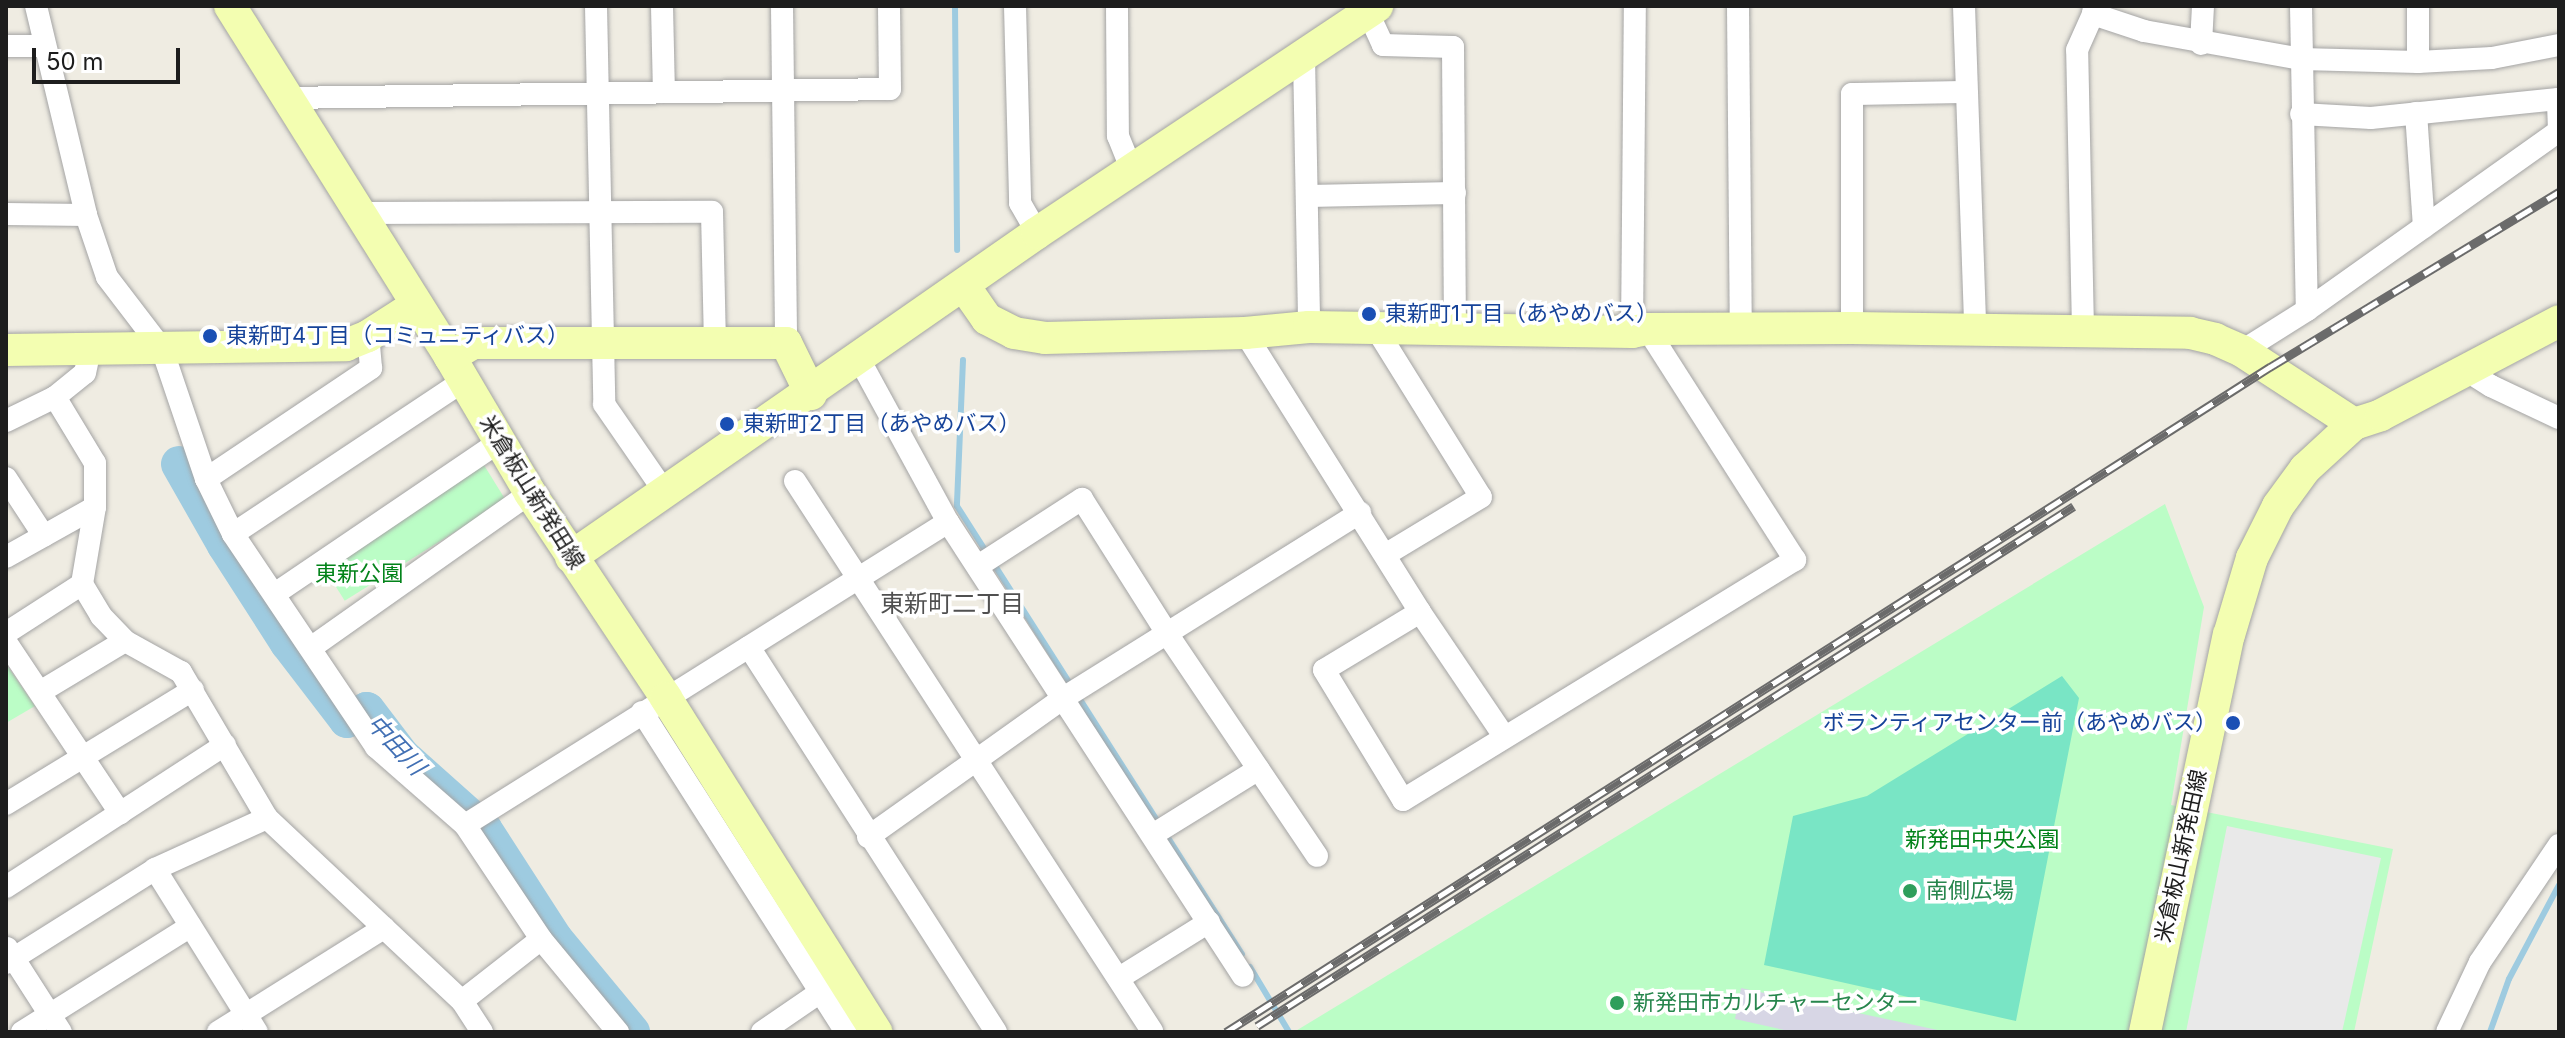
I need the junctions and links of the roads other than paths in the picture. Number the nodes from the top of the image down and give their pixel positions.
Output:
1 (36, 6) edge
2 (230, 6) edge
3 (596, 6) edge
4 (662, 6) edge
5 (782, 6) edge
6 (889, 6) edge
7 (1015, 6) edge
8 (1117, 6) edge
9 (1635, 6) edge
10 (1738, 6) edge
11 (1964, 6) edge
12 (2203, 6) edge
13 (2301, 6) edge
14 (2418, 6) edge
15 (1370, 8) edge
16 (2094, 10) edge
17 (2201, 44) junction
18 (2559, 45) edge
19 (6, 46) edge
20 (44, 46) junction
21 (1304, 57) junction
22 (2301, 59) junction
23 (2418, 62) junction
24 (782, 90) junction
25 (664, 92) junction
26 (1965, 92) junction
27 (598, 93) junction
28 (285, 98) junction
29 (2416, 113) junction
30 (2301, 114) junction
31 (1132, 170) junction
32 (1455, 193) junction
33 (1307, 196) junction
34 (358, 213) junction
35 (599, 213) junction
36 (6, 214) edge
37 (86, 215) junction
38 (2424, 227) junction
39 (1037, 233) junction
40 (964, 286) junction
41 (415, 306) junction
42 (2307, 310) junction
43 (2559, 321) edge
44 (1309, 327) junction
45 (1375, 327) junction
46 (1741, 328) junction
47 (1852, 328) junction
48 (1975, 328) junction
49 (1455, 330) junction
50 (2083, 330) junction
51 (1640, 331) junction
52 (1245, 333) junction
53 (368, 336) junction
54 (715, 342) junction
55 (601, 343) junction
56 (786, 343) junction
57 (90, 349) junction
58 (162, 349) junction
59 (6, 350) edge
60 (2242, 351) junction
61 (859, 359) junction
62 (457, 369) junction
63 (2467, 371) junction
64 (811, 394) junction
65 (55, 397) junction
66 (2559, 418) edge
67 (6, 421) edge
68 (2354, 424) junction
69 (499, 442) junction
70 (6, 478) edge
71 (206, 479) junction
72 (795, 481) dead end
73 (530, 493) junction
74 (666, 494) junction
75 (95, 507) junction
76 (1360, 513) junction
77 (948, 522) junction
78 (233, 534) junction
79 (44, 536) junction
80 (1385, 555) junction
81 (6, 557) edge
82 (571, 557) junction
83 (978, 566) junction
84 (859, 578) junction
85 (82, 584) junction
86 (276, 593) junction
87 (1420, 612) junction
88 (1166, 632) junction
89 (6, 633) edge
90 (125, 641) junction
91 (6, 642) edge
92 (312, 647) junction
93 (749, 647) junction
94 (193, 690) junction
95 (40, 692) junction
96 (1065, 697) junction
97 (654, 705) junction
98 (1504, 736) junction
99 (225, 745) junction
100 (83, 757) junction
101 (975, 763) junction
102 (1259, 769) junction
103 (6, 804) edge
104 (120, 813) junction
105 (267, 818) junction
106 (465, 825) junction
107 (1154, 834) junction
108 (868, 837) junction
109 (2559, 845) edge
110 (1317, 856) dead end
111 (155, 869) junction
112 (6, 887) edge
113 (1209, 922) junction
114 (191, 926) junction
115 (384, 928) junction
116 (541, 939) junction
117 (8, 956) edge
118 (1243, 976) dead end
119 (1119, 978) junction
120 (819, 993) junction
121 (462, 1001) junction
122 (55, 1023) edge
123 (251, 1024) edge
124 (1152, 1031) edge
125 (22, 1032) edge
126 (218, 1032) edge
127 (482, 1032) edge
128 (618, 1032) edge
129 (762, 1032) edge
130 (846, 1032) edge
131 (876, 1032) edge
132 (996, 1032) edge
133 (2145, 1032) edge
134 (2447, 1032) edge

1 - 20 street
2 - 28 street, 米倉板山新発田線
3 - 27 street
4 - 25 street
5 - 24 street
6 - 24 street
7 - 39 street
8 - 31 street
9 - 51 street
10 - 46 street
11 - 26 street
12 - 17 street
13 - 22 street
14 - 23 street
15 - 21 street
15 - 32 street
16 - 17 street
16 - 50 street
17 - 22 street
18 - 23 street
19 - 20 street
20 - 37 street
21 - 31 street
21 - 33 street
22 - 23 street
22 - 30 street
24 - 25 street
24 - 56 street
25 - 27 street
26 - 47 street
26 - 48 street
27 - 28 street
27 - 35 street
28 - 34 street, 米倉板山新発田線
29 - 30 street
29 - 38 street
29 - 38 street
30 - 42 street
31 - 39 street
32 - 33 street
32 - 49 street
33 - 44 street
34 - 35 street
34 - 41 street, 米倉板山新発田線
35 - 54 street
35 - 55 street
36 - 37 street
37 - 58 street
38 - 42 street
39 - 40 street
40 - 52 street
40 - 61 street
41 - 53 street
41 - 62 street, 米倉板山新発田線
42 - 60 street
43 - 63 street, 米倉板山新発田線
44 - 45 street
44 - 52 street
45 - 49 street
45 - 80 street
46 - 47 street
46 - 51 street
47 - 48 street
48 - 50 street
49 - 51 street
50 - 60 street
51 - 98 street
52 - 76 street
53 - 58 street
53 - 71 street
54 - 55 street
54 - 56 street
55 - 62 street
55 - 74 street
56 - 64 street
57 - 58 street
57 - 59 street
57 - 65 street
58 - 71 street
60 - 68 street
61 - 64 street
61 - 77 street
62 - 69 street, 米倉板山新発田線
62 - 78 street
63 - 66 street
63 - 68 street, 米倉板山新発田線
64 - 74 street
65 - 67 street
65 - 75 street
68 - 133 street, 米倉板山新発田線
69 - 73 street, 米倉板山新発田線
69 - 86 street
70 - 79 street
71 - 78 street
72 - 84 street
73 - 82 street, 米倉板山新発田線
73 - 92 street
74 - 82 street
75 - 79 street
75 - 85 street
76 - 80 street
76 - 88 street
77 - 83 street
77 - 84 street
78 - 86 street
79 - 81 street
80 - 87 street
82 - 97 street, 米倉板山新発田線
83 - 88 street
83 - 96 street
84 - 93 street
84 - 101 street
85 - 89 street
85 - 90 street
86 - 92 street
87 - 98 street
87 - 98 street
88 - 96 street
88 - 102 street
90 - 94 street
90 - 95 street
91 - 95 street
92 - 106 street
93 - 97 street
93 - 108 street
94 - 99 street
94 - 100 street
95 - 100 street
96 - 101 street
96 - 107 street
97 - 106 street
97 - 120 street
97 - 131 street, 米倉板山新発田線
99 - 104 street
99 - 105 street
100 - 103 street
100 - 104 street
101 - 108 street
101 - 119 street
102 - 107 street
102 - 110 street
104 - 112 street
105 - 111 street
105 - 115 street
106 - 116 street
107 - 113 street
108 - 132 street
109 - 134 street
111 - 114 street
111 - 117 street
113 - 118 street
113 - 119 street
114 - 122 street
114 - 123 street
115 - 121 street
115 - 123 street
116 - 121 street
116 - 128 street
117 - 122 street
119 - 124 street
120 - 129 street
120 - 130 street
121 - 127 street
122 - 125 street
123 - 126 street

